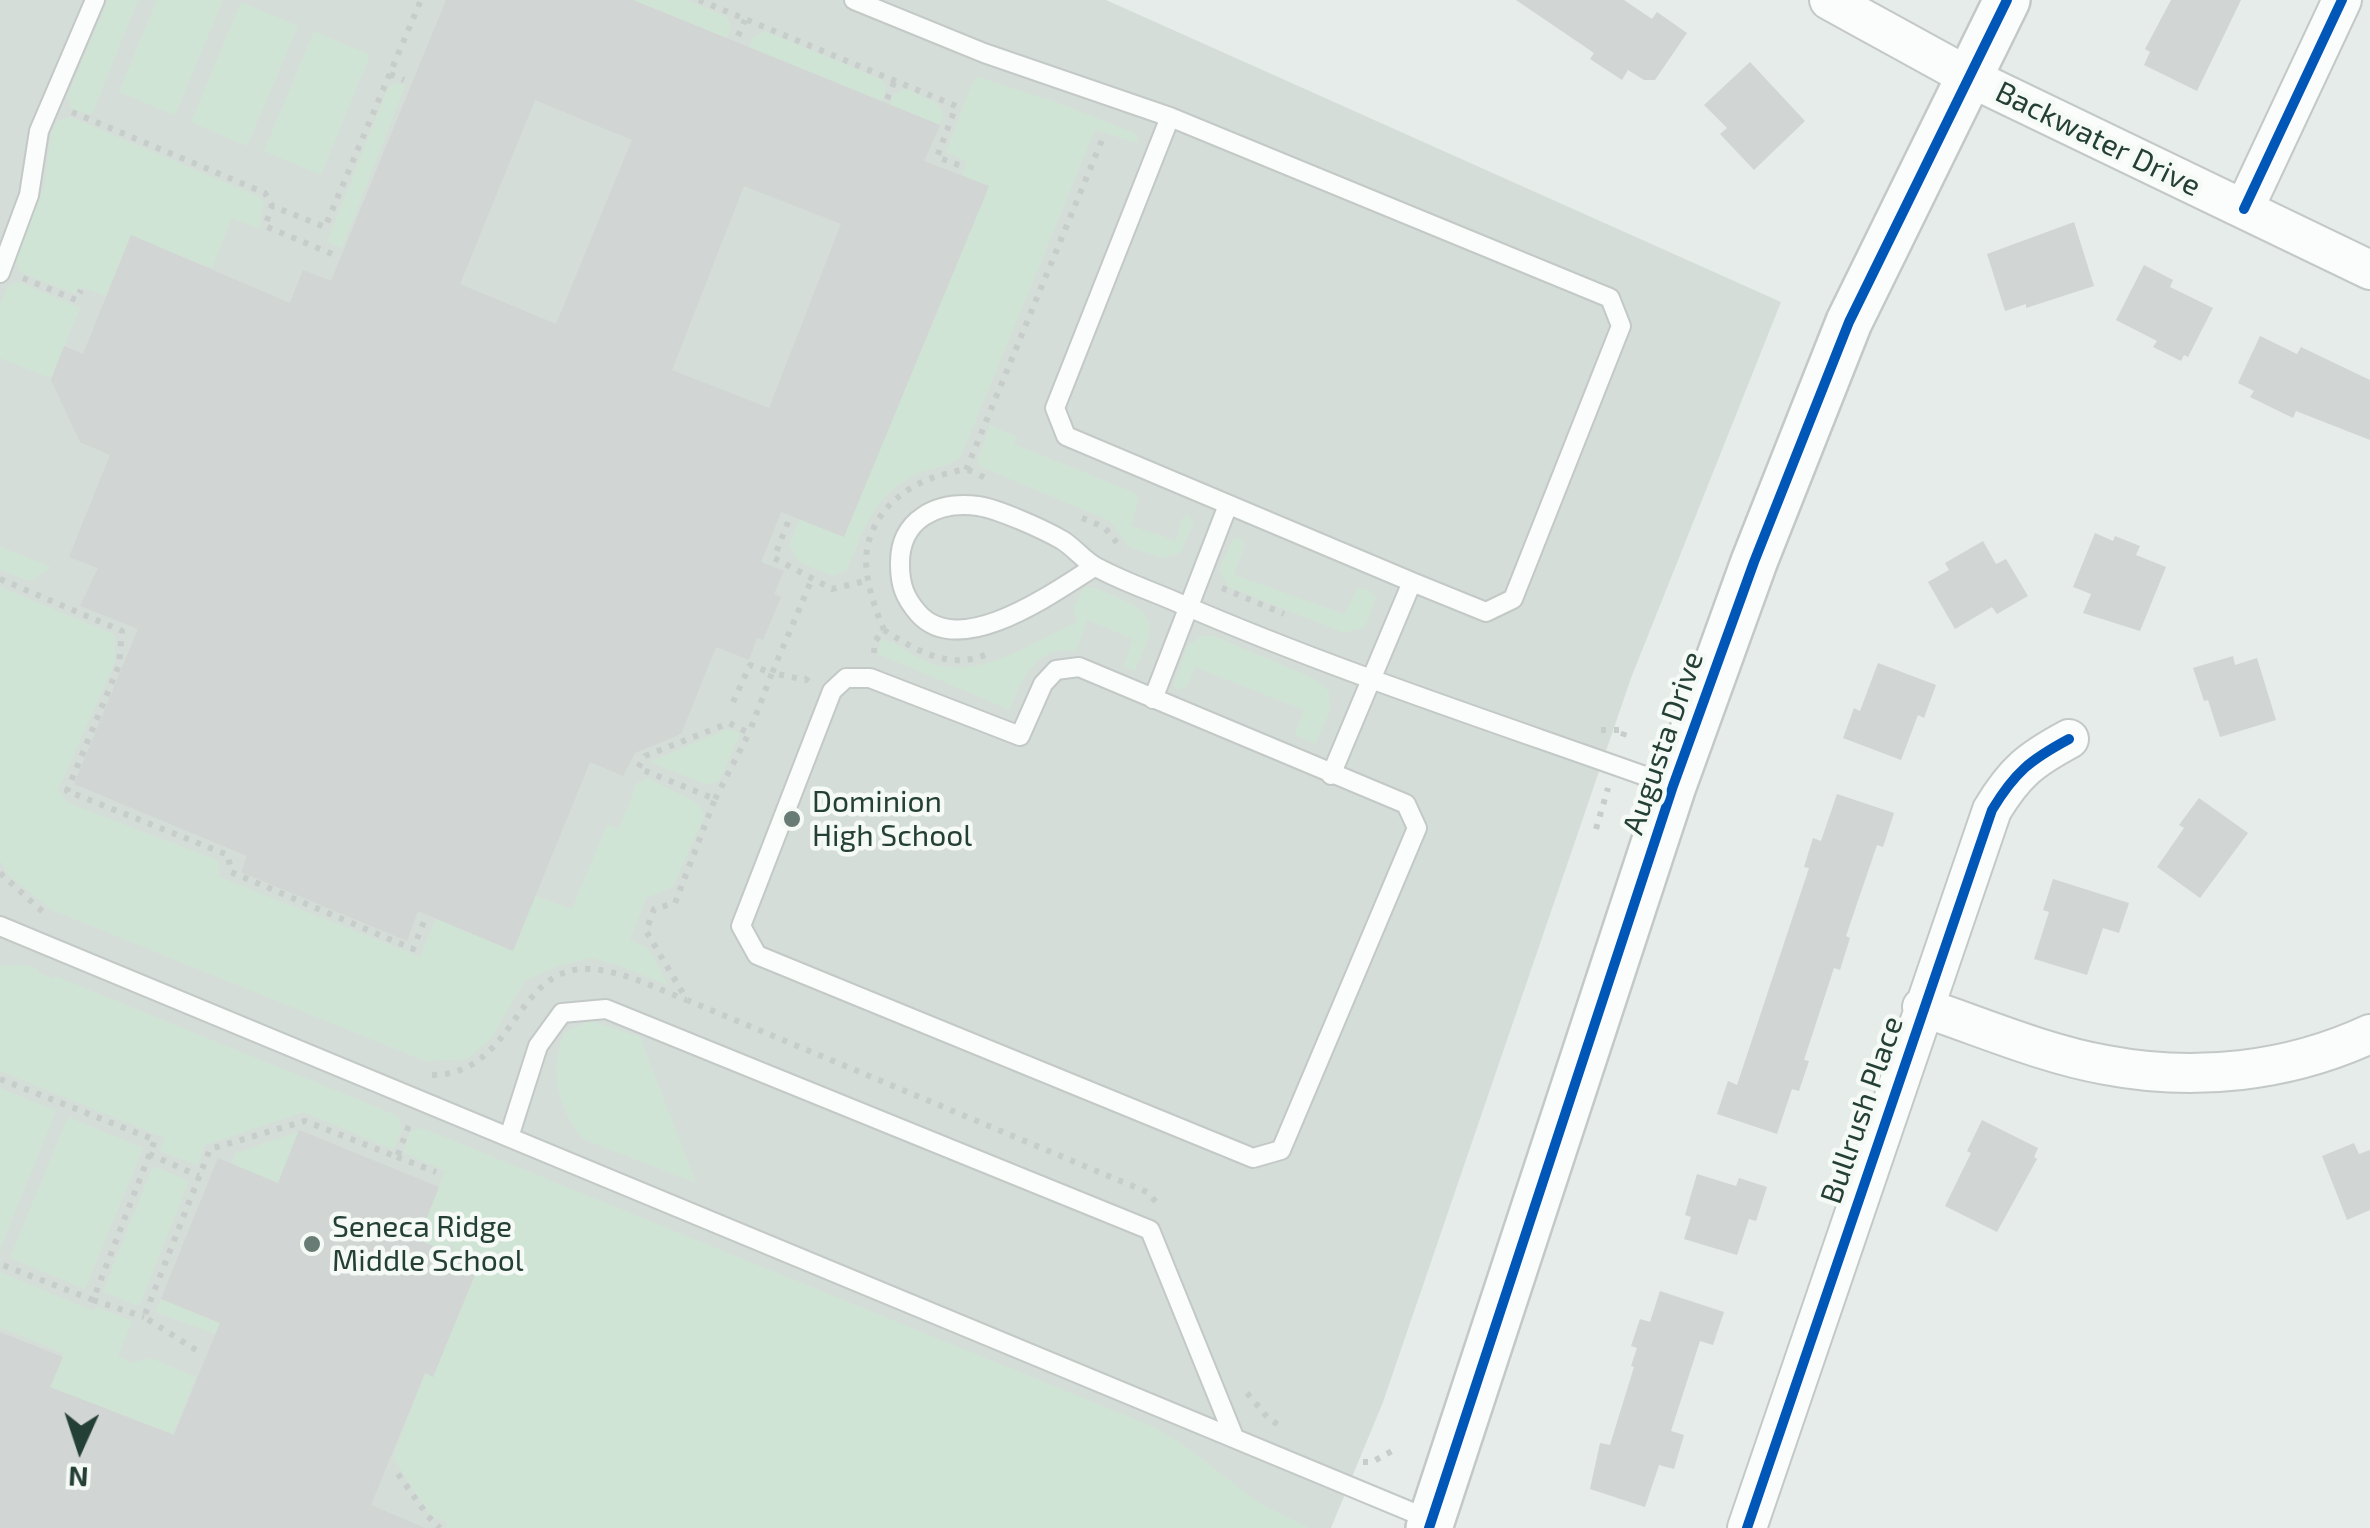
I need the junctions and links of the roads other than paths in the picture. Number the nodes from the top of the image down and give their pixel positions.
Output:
1 (94, 0) edge
2 (854, 0) edge
3 (1830, 0) edge
4 (2007, 0) edge
5 (2342, 0) edge
6 (1969, 77) junction
7 (1170, 118) junction
8 (2244, 209) junction
9 (2370, 270) edge
10 (1, 271) edge
11 (1228, 505) junction
12 (1094, 567) junction
13 (1412, 582) junction
14 (1188, 607) junction
15 (1370, 677) junction
16 (1153, 699) junction
17 (2069, 739) dead end
18 (1331, 775) junction
19 (1673, 786) junction
20 (0, 926) edge
21 (1922, 1007) junction
22 (2370, 1034) edge
23 (509, 1137) junction
24 (1234, 1437) junction
25 (1439, 1525) edge
26 (1747, 1528) edge

1 - 10 lane
2 - 7 lane
3 - 6 street, Backwater Drive
4 - 6 street, Augusta Drive
5 - 8 street
6 - 8 street, Backwater Drive
6 - 19 street, Augusta Drive
7 - 11 lane
7 - 13 lane
8 - 9 street, Backwater Drive
11 - 13 lane
11 - 14 lane
12 - 12 lane
12 - 14 lane
13 - 15 lane
14 - 15 lane
14 - 16 lane
15 - 18 lane
15 - 19 lane
16 - 18 lane
16 - 18 lane
17 - 21 street, Bullrush Place
19 - 25 street, Augusta Drive
20 - 23 lane
21 - 22 street
21 - 26 street, Bullrush Place
23 - 24 lane
23 - 24 lane
24 - 25 lane

